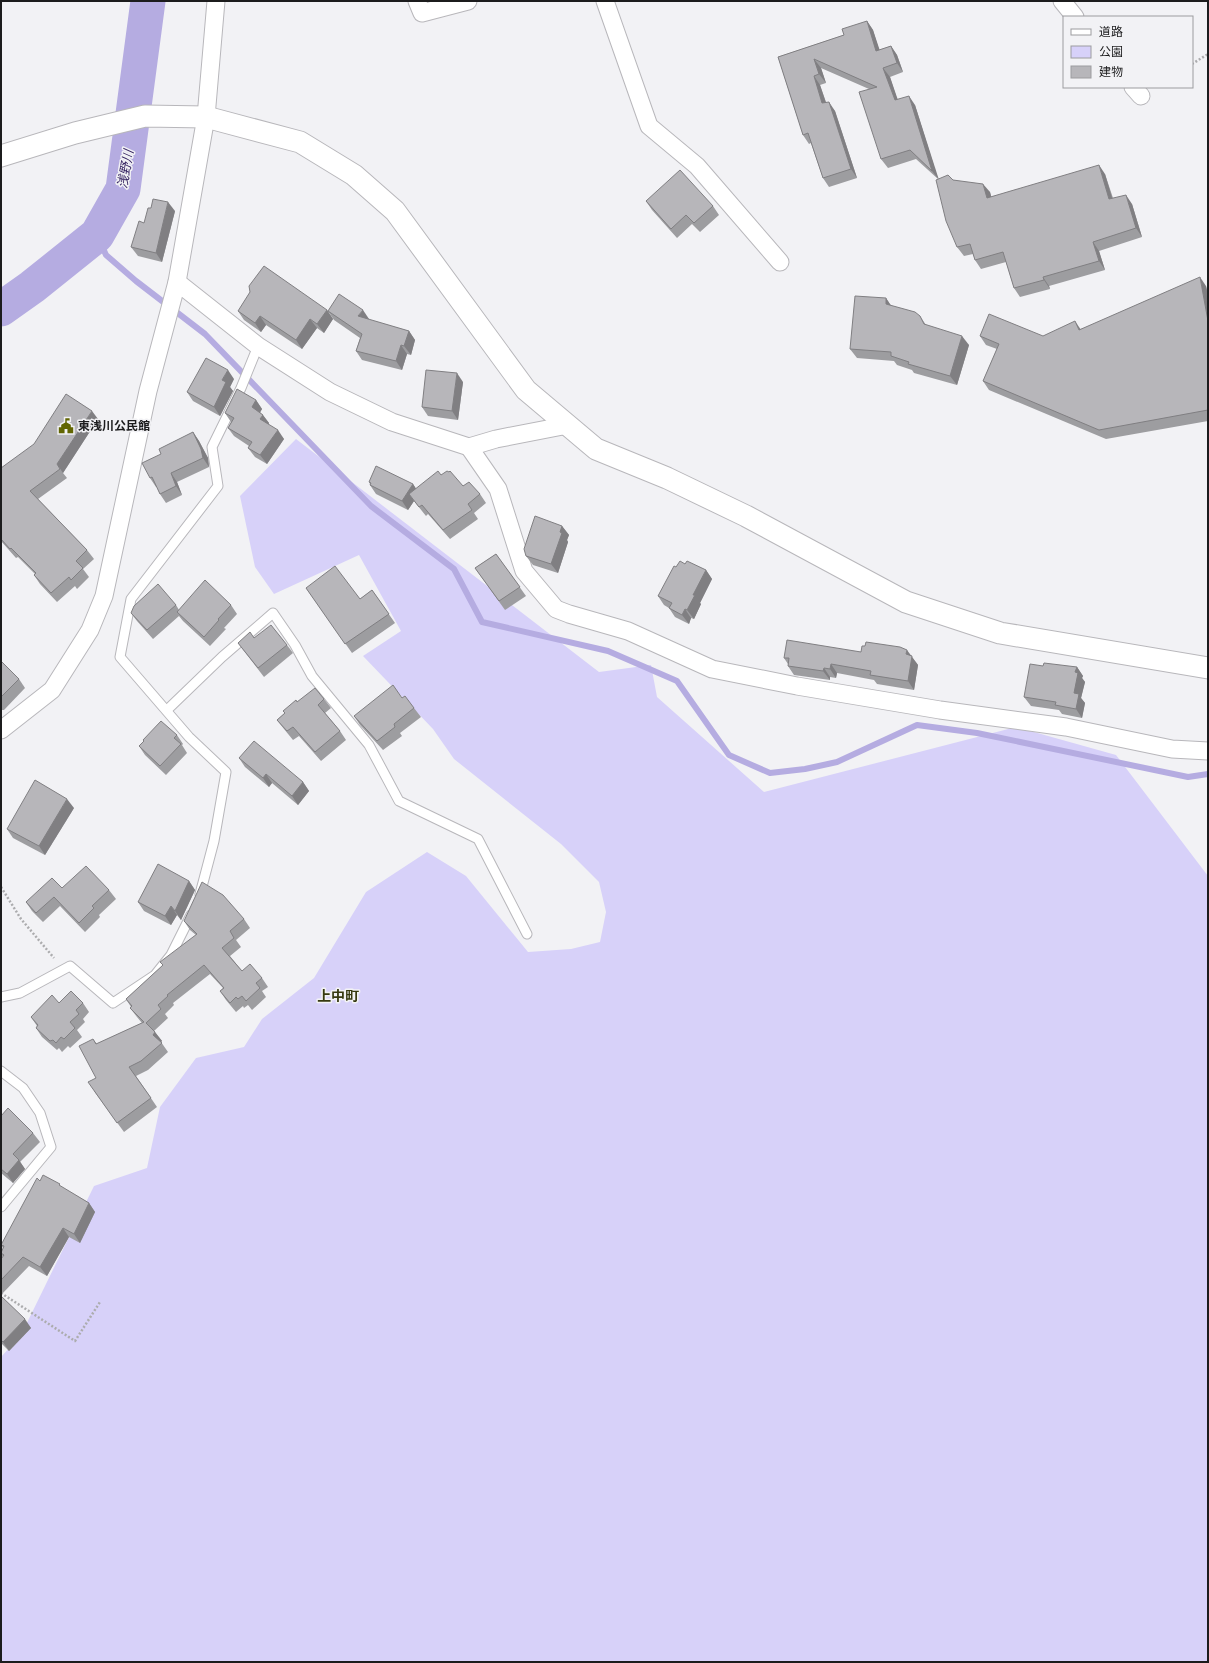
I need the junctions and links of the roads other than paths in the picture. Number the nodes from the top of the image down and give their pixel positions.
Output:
1 (216, 1) edge
2 (418, 1) edge
3 (468, 1) edge
4 (605, 1) edge
5 (1062, 1) edge
6 (1074, 16) edge
7 (206, 117) junction
8 (1, 156) edge
9 (780, 262) dead end
10 (175, 288) junction
11 (255, 351) junction
12 (568, 425) junction
13 (469, 447) junction
14 (1208, 668) edge
15 (167, 710) junction
16 (1, 730) edge
17 (1208, 751) edge
18 (527, 934) dead end
19 (1, 997) edge
20 (1, 1071) edge
21 (1, 1207) edge

1 - 7 street
2 - 3 street
4 - 9 street
5 - 6 street
7 - 8 street
7 - 10 street
7 - 12 street
10 - 11 street
10 - 16 street
11 - 13 street
11 - 15 lane
12 - 13 street
12 - 14 street
13 - 17 street
15 - 18 lane
15 - 19 lane
20 - 21 lane

